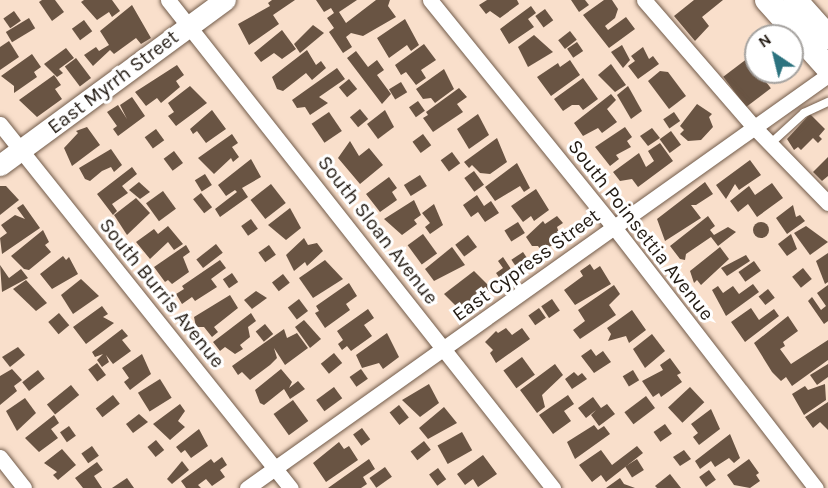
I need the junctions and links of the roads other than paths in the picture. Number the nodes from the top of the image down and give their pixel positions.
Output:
1 (168, 0) edge
2 (225, 0) edge
3 (430, 0) edge
4 (644, 0) edge
5 (767, 0) edge
6 (795, 0) edge
7 (188, 26) junction
8 (828, 37) edge
9 (828, 68) edge
10 (828, 75) edge
11 (800, 95) junction
12 (828, 102) edge
13 (804, 113) junction
14 (0, 124) edge
15 (754, 127) junction
16 (770, 144) junction
17 (20, 150) junction
18 (0, 165) edge
19 (828, 203) edge
20 (614, 227) junction
21 (445, 349) junction
22 (0, 458) edge
23 (275, 468) junction
24 (24, 488) edge
25 (248, 488) edge
26 (291, 488) edge
27 (553, 488) edge
28 (816, 488) edge

1 - 7 street, South Sloan Avenue
2 - 7 street, East Myrrh Street
3 - 20 street, South Poinsettia Avenue
4 - 15 street
5 - 9 main road
6 - 8 main road
7 - 17 street, East Myrrh Street
7 - 21 street, South Sloan Avenue
10 - 11 street, East Cypress Street
11 - 13 lane
11 - 15 street, East Cypress Street
12 - 13 lane
13 - 16 lane
14 - 17 street, South Burris Avenue
15 - 16 street
15 - 20 street, East Cypress Street
16 - 19 street
17 - 18 street, East Myrrh Street
17 - 23 street, South Burris Avenue
20 - 21 street, East Cypress Street
20 - 28 street, South Poinsettia Avenue
21 - 23 street, East Cypress Street
21 - 27 street, South Sloan Avenue
22 - 24 street
23 - 25 street, East Cypress Street
23 - 26 street, South Burris Avenue

